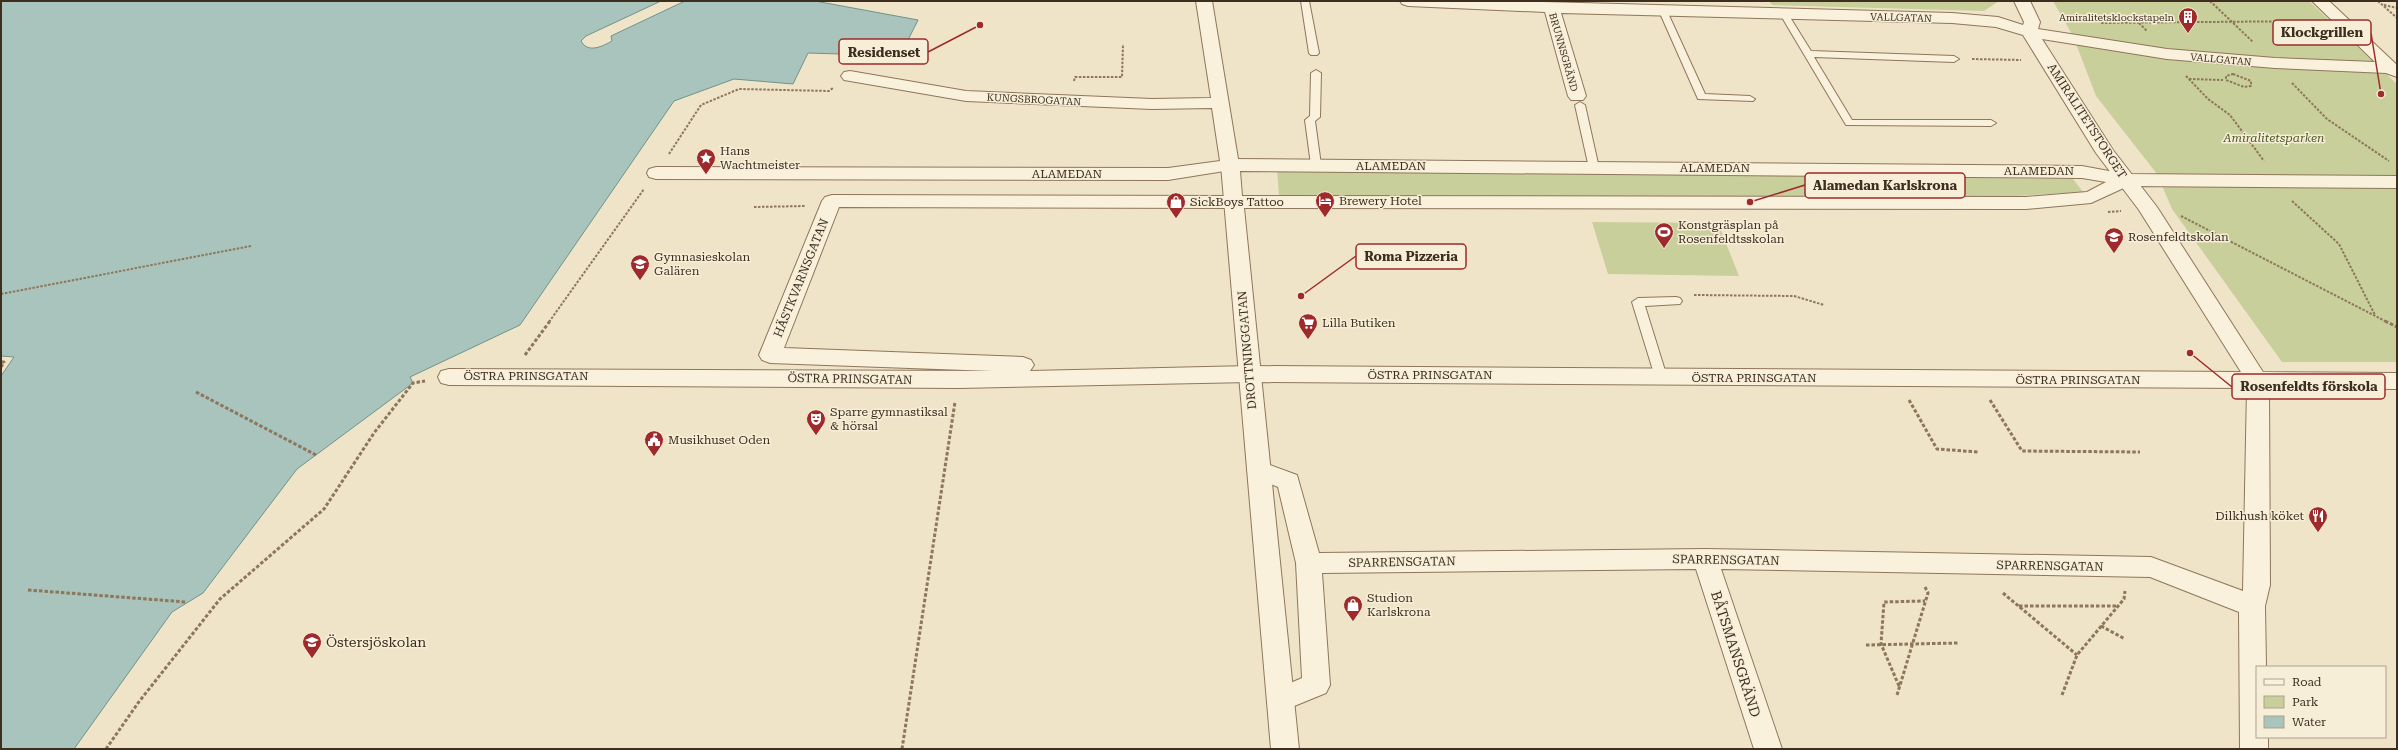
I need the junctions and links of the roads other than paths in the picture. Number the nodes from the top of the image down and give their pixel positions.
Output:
1 (1204, 1) edge
2 (1305, 1) edge
3 (1408, 1) edge
4 (2022, 1) edge
5 (2320, 1) edge
6 (1552, 8) junction
7 (1663, 11) junction
8 (1784, 14) junction
9 (2029, 32) junction
10 (1314, 53) dead end
11 (1807, 54) junction
12 (1954, 59) road end
13 (2393, 71) edge
14 (1316, 73) dead end
15 (850, 76) road end
16 (1750, 99) dead end
17 (1578, 101) joint
18 (1220, 104) junction
19 (1990, 123) dead end
20 (1230, 165) junction
21 (1316, 166) junction
22 (1594, 168) junction
23 (656, 173) road end
24 (2125, 180) junction
25 (2397, 182) edge
26 (832, 201) joint
27 (1233, 202) junction
28 (1676, 301) road end
29 (770, 355) joint
30 (1250, 374) junction
31 (450, 377) road end
32 (1661, 377) junction
33 (2397, 381) edge
34 (2258, 382) junction
35 (1259, 470) junction
36 (1705, 559) junction
37 (1309, 563) junction
38 (2252, 606) junction
39 (1282, 700) junction
40 (1285, 749) edge
41 (1768, 749) edge
42 (2254, 749) edge

1 - 18 street, DROTTNINGGATAN
2 - 10 lane
3 - 6 street, VALLGATAN
4 - 9 street, AMIRALITETSTORGET
5 - 13 street
6 - 7 street, VALLGATAN
6 - 17 street, BRUNNSGRÄND
7 - 8 street, VALLGATAN
7 - 16 lane
8 - 9 street, VALLGATAN
8 - 11 lane
9 - 13 street, VALLGATAN
9 - 24 street, AMIRALITETSTORGET
11 - 12 lane
11 - 19 lane
14 - 21 lane
15 - 18 street, KUNGSBROGATAN
17 - 22 lane, BRUNNSGRÄND
18 - 20 street, DROTTNINGGATAN
20 - 21 street, ALAMEDAN
20 - 23 street, ALAMEDAN
20 - 27 street, DROTTNINGGATAN
21 - 22 street, ALAMEDAN
22 - 24 street, ALAMEDAN
24 - 25 street, ALAMEDAN
24 - 27 street, ALAMEDAN
24 - 34 street, AMIRALITETSTORGET
26 - 27 street, ALAMEDAN
26 - 29 street, HÄSTKVARNSGATAN
27 - 30 street, DROTTNINGGATAN
28 - 32 lane
29 - 30 street, ÖSTRA PRINSGATAN
30 - 31 street, ÖSTRA PRINSGATAN
30 - 32 street, ÖSTRA PRINSGATAN
30 - 35 street, DROTTNINGGATAN
32 - 34 street, ÖSTRA PRINSGATAN
33 - 34 street
34 - 38 street
35 - 37 street
35 - 39 street, DROTTNINGGATAN
36 - 37 street, SPARRENSGATAN
36 - 38 street, SPARRENSGATAN
36 - 41 street, BÅTSMANSGRÄND
37 - 39 street
38 - 42 street
39 - 40 street, DROTTNINGGATAN

